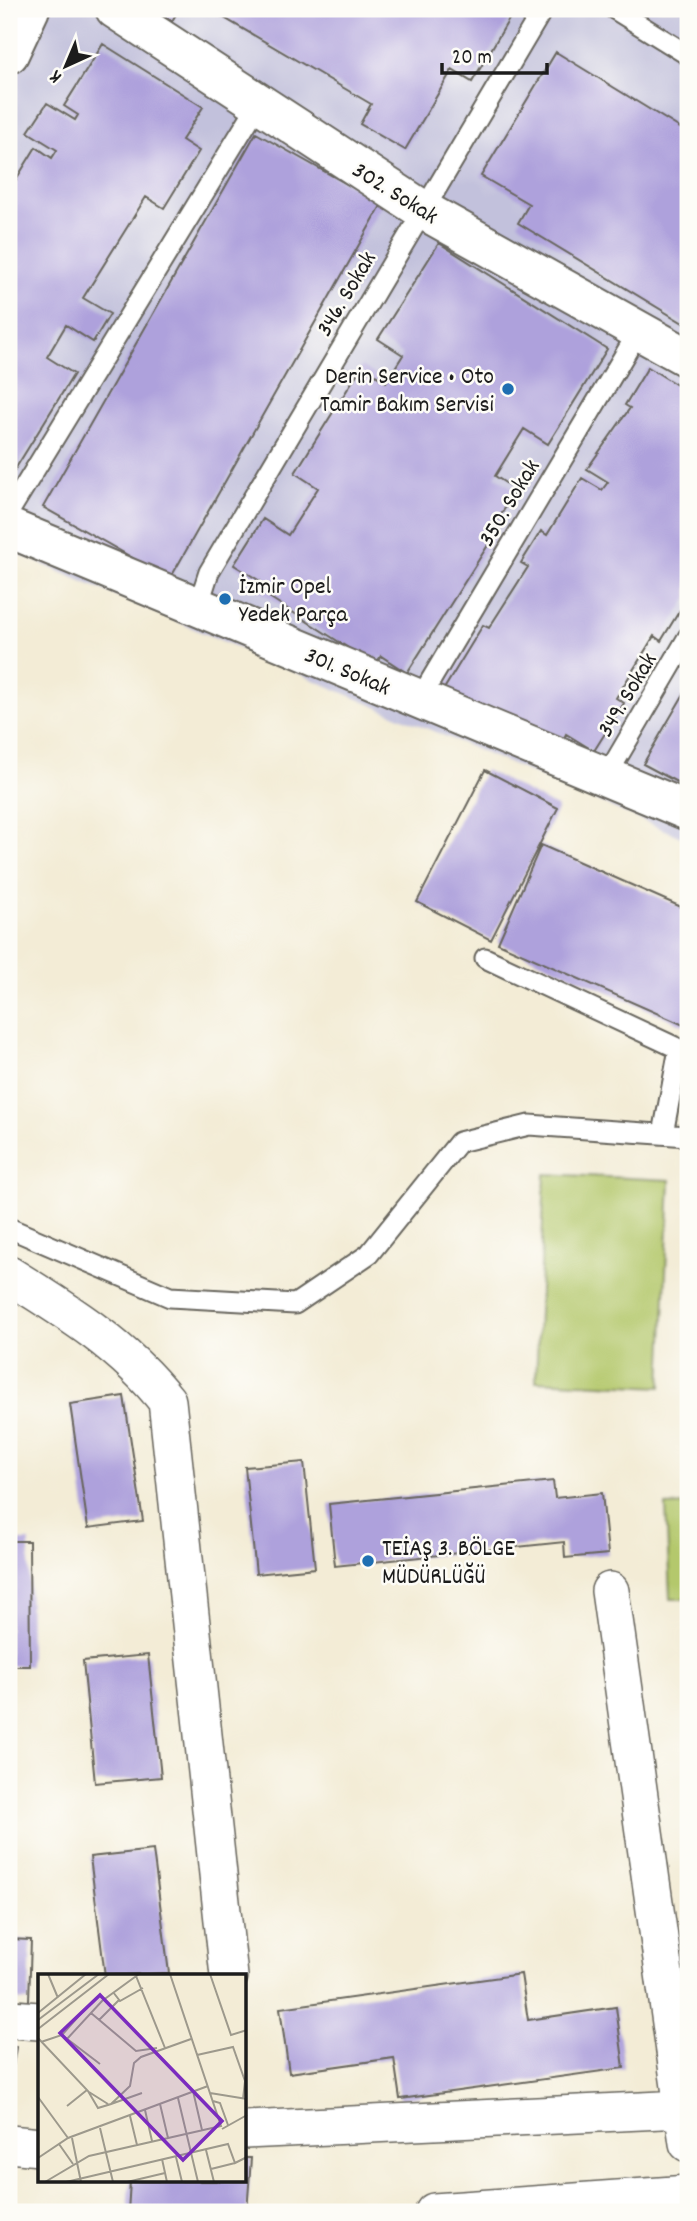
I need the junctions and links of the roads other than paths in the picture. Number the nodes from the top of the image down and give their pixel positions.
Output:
1 (30, 9) edge
2 (115, 9) edge
3 (543, 9) edge
4 (614, 9) edge
5 (9, 54) edge
6 (688, 55) edge
7 (260, 103) junction
8 (423, 210) junction
9 (640, 329) junction
10 (688, 358) edge
11 (9, 512) edge
12 (9, 528) edge
13 (198, 606) junction
14 (688, 637) edge
15 (418, 700) junction
16 (606, 777) junction
17 (688, 811) edge
18 (485, 958) dead end
19 (684, 1051) edge
20 (663, 1134) junction
21 (688, 1136) edge
22 (9, 1228) edge
23 (9, 1275) edge
24 (610, 1591) dead end
25 (229, 1974) edge
26 (9, 2019) edge
27 (38, 2021) edge
28 (686, 2126) edge
29 (247, 2130) edge
30 (9, 2144) edge
31 (38, 2147) edge
32 (688, 2193) edge
33 (434, 2212) edge

1 - 5 street
2 - 7 street, 302. Sokak
3 - 8 lane, 346. Sokak
4 - 6 lane
7 - 8 street, 302. Sokak
7 - 11 lane
8 - 9 street, 302. Sokak
8 - 13 lane, 346. Sokak
9 - 10 street, 302. Sokak
9 - 15 lane, 350. Sokak
12 - 13 street, 301. Sokak
13 - 15 street, 301. Sokak
14 - 16 lane, 349. Sokak
15 - 16 street, 301. Sokak
16 - 17 street, 301. Sokak
18 - 19 lane
19 - 20 lane
20 - 21 lane
20 - 22 lane
23 - 25 street
24 - 28 street
26 - 27 street
28 - 29 street
30 - 31 street
32 - 33 street

